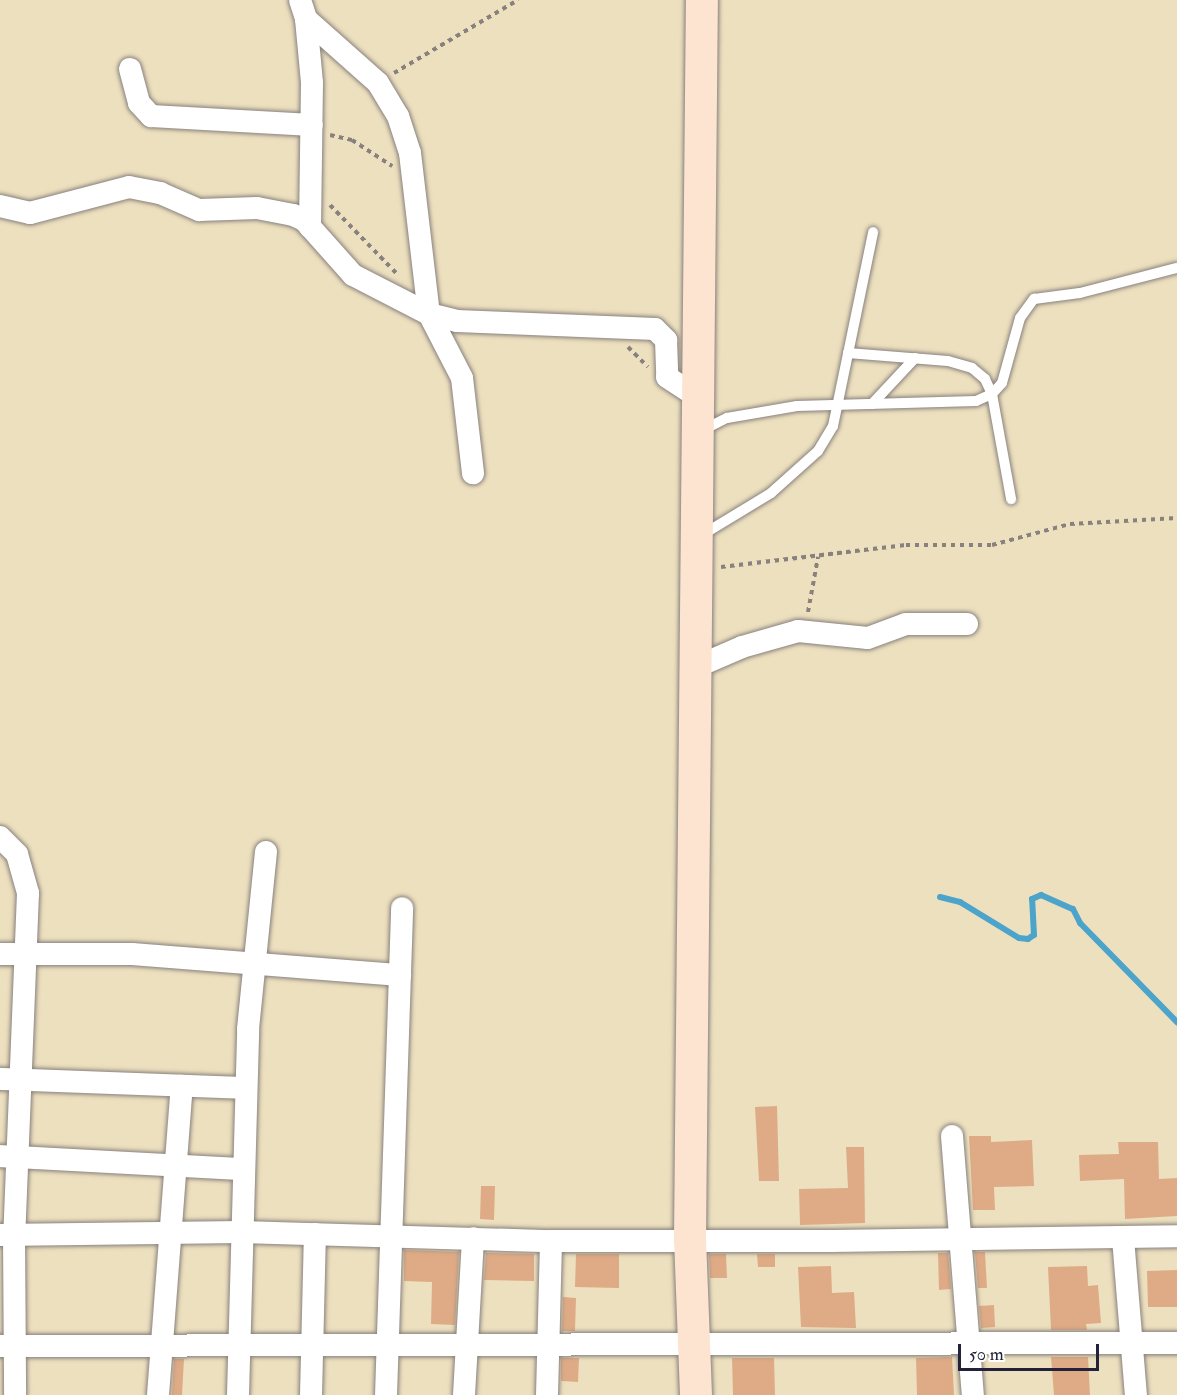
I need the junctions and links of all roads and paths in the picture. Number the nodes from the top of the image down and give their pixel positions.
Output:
1 (518, 0) edge
2 (702, 0) edge
3 (303, 9) edge
4 (130, 69) dead end
5 (378, 83) junction
6 (312, 130) junction
7 (412, 174) junction
8 (311, 185) junction
9 (0, 206) edge
10 (310, 227) junction
11 (873, 232) dead end
12 (1177, 268) edge
13 (400, 278) dead end
14 (429, 314) junction
15 (617, 325) junction
16 (848, 353) junction
17 (915, 358) junction
18 (667, 376) junction
19 (992, 394) junction
20 (699, 397) junction
21 (838, 404) junction
22 (872, 404) junction
23 (698, 433) junction
24 (473, 472) dead end
25 (1011, 499) dead end
26 (1177, 518) edge
27 (697, 551) junction
28 (818, 557) junction
29 (967, 624) dead end
30 (807, 631) junction
31 (696, 667) junction
32 (0, 837) edge
33 (266, 852) dead end
34 (402, 908) dead end
35 (24, 952) junction
36 (0, 954) edge
37 (254, 966) junction
38 (400, 975) junction
39 (9, 1080) edge
40 (182, 1086) junction
41 (245, 1088) junction
42 (952, 1136) dead end
43 (8, 1157) edge
44 (173, 1166) junction
45 (243, 1169) junction
46 (241, 1232) junction
47 (169, 1234) junction
48 (315, 1234) junction
49 (7, 1235) edge
50 (1177, 1236) edge
51 (390, 1237) junction
52 (473, 1238) junction
53 (1123, 1238) junction
54 (690, 1240) junction
55 (962, 1240) junction
56 (551, 1241) junction
57 (1177, 1343) edge
58 (163, 1344) junction
59 (312, 1344) junction
60 (1134, 1344) junction
61 (238, 1345) junction
62 (388, 1345) junction
63 (7, 1346) edge
64 (696, 1346) junction
65 (968, 1346) junction
66 (468, 1347) junction
67 (548, 1347) junction
68 (15, 1395) edge
69 (158, 1395) edge
70 (238, 1395) edge
71 (311, 1395) edge
72 (386, 1395) edge
73 (464, 1395) edge
74 (547, 1395) edge
75 (696, 1395) edge
76 (974, 1395) edge
77 (1136, 1395) edge

1 - 5 path
2 - 20 street
3 - 5 street
3 - 6 street
4 - 6 street
5 - 7 street
6 - 7 path
6 - 8 street
7 - 14 street
8 - 10 street
8 - 13 path
9 - 10 street
10 - 14 street
11 - 16 lane
12 - 19 lane
14 - 15 street
14 - 24 street
15 - 18 path
15 - 18 street
16 - 17 lane
16 - 21 lane
17 - 19 lane
17 - 22 lane
18 - 20 street
19 - 22 lane
19 - 25 lane
20 - 23 street
21 - 22 lane
21 - 23 lane
21 - 27 lane
23 - 27 street
26 - 28 path
27 - 28 path
27 - 31 street
28 - 30 path
29 - 30 street
30 - 31 street
31 - 54 street
32 - 35 street
33 - 37 street
34 - 38 street
35 - 36 street
35 - 37 street
35 - 39 street
37 - 38 street
37 - 41 street
38 - 51 street
39 - 40 street
39 - 43 street
40 - 41 street
40 - 44 street
41 - 45 street
42 - 55 street
43 - 44 street
43 - 49 street
44 - 45 street
44 - 47 street
45 - 46 street
46 - 47 street
46 - 48 street
46 - 61 street
47 - 49 street
47 - 58 street
48 - 51 street
48 - 59 street
49 - 63 street
50 - 53 street
51 - 52 street
51 - 62 street
52 - 56 street
52 - 66 street
53 - 55 street
53 - 60 street
54 - 55 street
54 - 56 street
54 - 64 street
55 - 65 street
56 - 67 street
57 - 60 street
58 - 61 street
58 - 63 street
58 - 69 street
59 - 61 street
59 - 62 street
59 - 71 street
60 - 65 street
60 - 77 street
61 - 70 street
62 - 66 street
62 - 72 street
63 - 68 street
64 - 65 street
64 - 67 street
64 - 75 street
65 - 76 street
66 - 67 street
66 - 73 street
67 - 74 street

